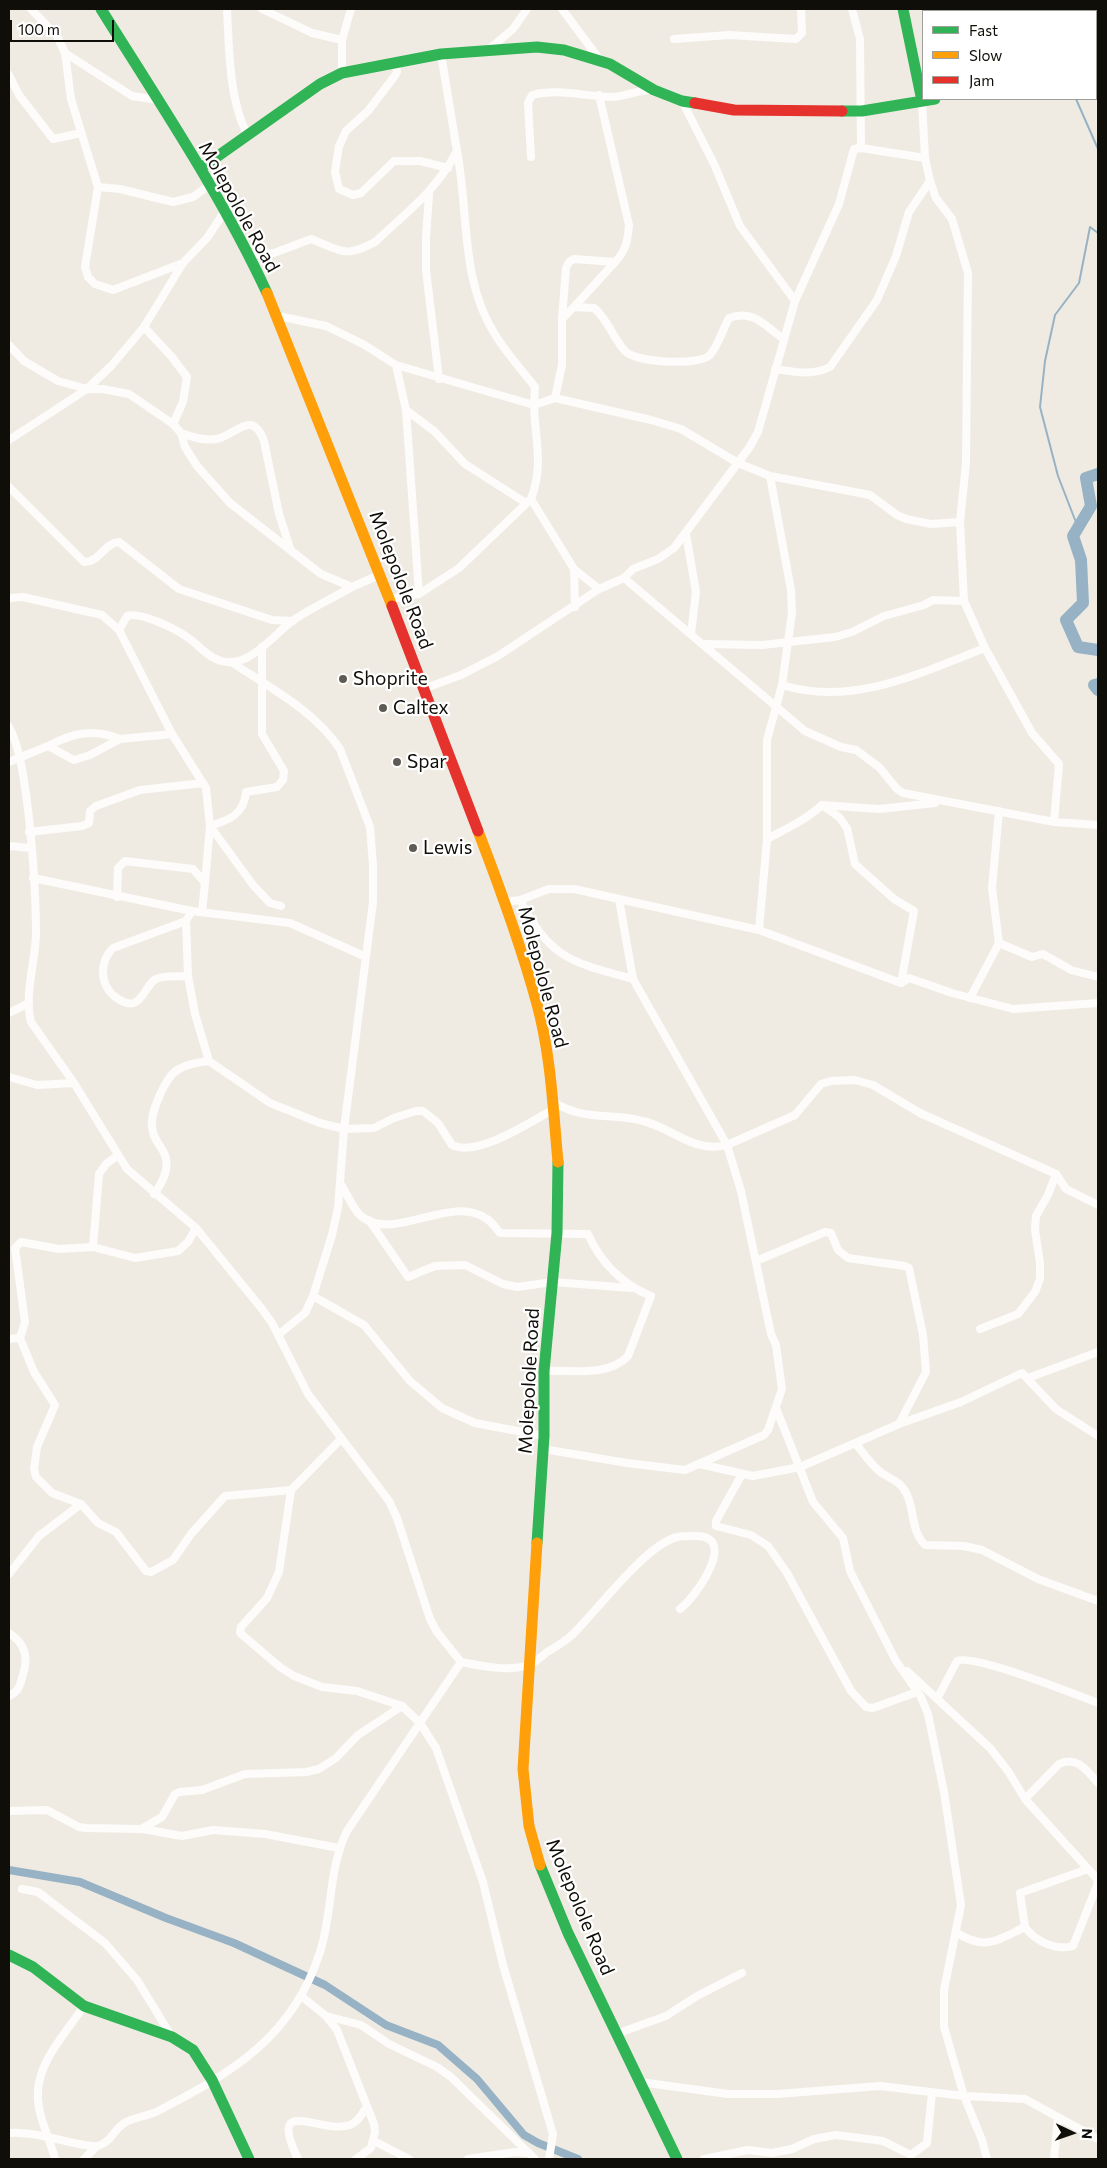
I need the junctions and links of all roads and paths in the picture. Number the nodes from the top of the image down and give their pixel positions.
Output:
1 (31, 9) edge
2 (101, 9) edge
3 (227, 9) edge
4 (262, 9) edge
5 (351, 9) edge
6 (527, 9) edge
7 (562, 9) edge
8 (801, 9) edge
9 (852, 9) edge
10 (903, 9) edge
11 (674, 39) dead end
12 (342, 40) junction
13 (488, 50) junction
14 (65, 53) junction
15 (441, 54) junction
16 (600, 60) junction
17 (396, 63) junction
18 (342, 73) junction
19 (9, 75) edge
20 (11, 87) edge
21 (654, 90) junction
22 (598, 95) junction
23 (159, 100) junction
24 (682, 100) junction
25 (928, 100) edge
26 (922, 101) junction
27 (862, 111) junction
28 (81, 133) junction
29 (247, 133) junction
30 (861, 148) junction
31 (457, 151) junction
32 (531, 157) dead end
33 (925, 158) junction
34 (201, 168) junction
35 (448, 168) junction
36 (930, 181) junction
37 (210, 184) junction
38 (98, 187) junction
39 (429, 194) junction
40 (225, 211) junction
41 (249, 254) junction
42 (615, 262) junction
43 (183, 263) junction
44 (795, 301) junction
45 (574, 307) junction
46 (278, 316) junction
47 (562, 320) junction
48 (144, 327) junction
49 (784, 339) junction
50 (9, 345) edge
51 (396, 365) junction
52 (775, 369) junction
53 (439, 379) junction
54 (87, 389) junction
55 (556, 398) junction
56 (534, 405) junction
57 (406, 410) junction
58 (173, 424) junction
59 (181, 433) junction
60 (9, 440) edge
61 (738, 463) junction
62 (770, 476) junction
63 (9, 487) edge
64 (528, 501) junction
65 (960, 522) junction
66 (686, 534) junction
67 (290, 548) junction
68 (574, 569) junction
69 (380, 575) junction
70 (624, 578) junction
71 (352, 587) junction
72 (599, 589) junction
73 (419, 594) junction
74 (9, 598) edge
75 (389, 599) junction
76 (964, 602) junction
77 (575, 607) junction
78 (293, 621) junction
79 (119, 630) junction
80 (691, 634) junction
81 (704, 644) junction
82 (789, 644) junction
83 (262, 647) junction
84 (986, 648) junction
85 (231, 662) junction
86 (262, 682) junction
87 (782, 685) junction
88 (423, 689) junction
89 (776, 707) junction
90 (9, 727) edge
91 (172, 734) junction
92 (120, 739) junction
93 (48, 746) junction
94 (20, 759) junction
95 (9, 762) edge
96 (203, 783) junction
97 (942, 802) junction
98 (822, 805) junction
99 (1000, 811) junction
100 (1054, 822) junction
101 (1098, 825) edge
102 (210, 826) junction
103 (29, 832) junction
104 (767, 839) junction
105 (9, 846) edge
106 (30, 848) junction
107 (33, 878) junction
108 (205, 883) junction
109 (117, 896) junction
110 (619, 899) junction
111 (520, 900) junction
112 (505, 902) junction
113 (281, 906) dead end
114 (192, 911) junction
115 (202, 912) junction
116 (186, 921) junction
117 (759, 930) junction
118 (999, 943) junction
119 (364, 956) junction
120 (188, 976) junction
121 (1098, 977) edge
122 (633, 979) junction
123 (901, 984) junction
124 (970, 998) junction
125 (9, 1003) edge
126 (29, 1003) junction
127 (1098, 1003) edge
128 (12, 1011) edge
129 (209, 1060) junction
130 (9, 1077) edge
131 (74, 1083) junction
132 (554, 1106) junction
133 (344, 1129) junction
134 (726, 1145) junction
135 (117, 1156) junction
136 (1056, 1174) junction
137 (340, 1183) junction
138 (154, 1194) junction
139 (1098, 1205) edge
140 (369, 1220) junction
141 (196, 1228) junction
142 (556, 1233) junction
143 (93, 1247) junction
144 (756, 1261) junction
145 (553, 1282) junction
146 (632, 1288) junction
147 (313, 1296) junction
148 (980, 1329) dead end
149 (278, 1335) junction
150 (20, 1338) junction
151 (9, 1339) edge
152 (1098, 1352) edge
153 (544, 1371) junction
154 (1028, 1378) junction
155 (776, 1408) junction
156 (899, 1424) junction
157 (544, 1436) junction
158 (1098, 1436) edge
159 (341, 1438) junction
160 (855, 1443) junction
161 (544, 1449) junction
162 (699, 1464) junction
163 (800, 1467) junction
164 (742, 1474) junction
165 (291, 1490) junction
166 (81, 1504) junction
167 (9, 1574) edge
168 (1098, 1601) edge
169 (680, 1609) dead end
170 (9, 1633) edge
171 (896, 1661) junction
172 (461, 1662) junction
173 (529, 1665) junction
174 (917, 1692) junction
175 (9, 1696) edge
176 (937, 1699) junction
177 (1098, 1703) edge
178 (402, 1706) junction
179 (420, 1723) junction
180 (1098, 1783) edge
181 (1025, 1799) junction
182 (9, 1810) edge
183 (141, 1829) junction
184 (338, 1848) junction
185 (1088, 1869) junction
186 (1098, 1882) edge
187 (22, 1889) dead end
188 (1025, 1927) junction
189 (957, 1933) junction
190 (9, 1955) edge
191 (742, 1974) dead end
192 (302, 1993) junction
193 (84, 2006) junction
194 (326, 2016) junction
195 (616, 2034) junction
196 (172, 2037) junction
197 (212, 2080) junction
198 (640, 2082) junction
199 (932, 2093) junction
200 (964, 2096) junction
201 (366, 2108) junction
202 (1058, 2118) junction
203 (9, 2133) edge
204 (50, 2138) junction
205 (374, 2140) junction
206 (1098, 2140) edge
207 (96, 2147) junction
208 (532, 2156) edge
209 (772, 2156) edge
210 (55, 2159) edge
211 (84, 2159) edge
212 (248, 2159) edge
213 (298, 2159) edge
214 (356, 2159) edge
215 (409, 2159) edge
216 (469, 2159) edge
217 (549, 2159) edge
218 (677, 2159) edge
219 (704, 2159) edge
220 (986, 2159) edge
221 (1054, 2159) edge

1 - 14 street
2 - 23 main road, Molepolole Road
3 - 29 street
4 - 12 street
5 - 12 street
6 - 13 street
7 - 16 street
8 - 11 street
9 - 27 street
10 - 26 main road
12 - 18 street
13 - 15 main road
13 - 16 main road
14 - 23 street
14 - 28 street
15 - 17 main road
15 - 31 street
16 - 21 main road
17 - 18 main road
17 - 35 street
18 - 29 main road
19 - 20 street
20 - 28 street
21 - 22 street
21 - 24 main road
22 - 32 street
22 - 42 street
23 - 34 main road, Molepolole Road
24 - 27 main road
24 - 44 street
25 - 26 main road
26 - 27 main road
26 - 33 street
27 - 30 street
28 - 38 street
29 - 34 main road
30 - 33 street
30 - 44 street
31 - 35 street
31 - 56 street
33 - 36 street
34 - 37 main road, Molepolole Road
35 - 39 street
36 - 52 street
36 - 65 street
37 - 38 street
37 - 40 main road, Molepolole Road
38 - 43 street
39 - 41 street
39 - 53 street
40 - 41 main road, Molepolole Road
40 - 43 street
41 - 46 main road, Molepolole Road
42 - 45 street
42 - 47 street
43 - 48 street
44 - 49 street
45 - 47 street
45 - 49 street
46 - 51 street
46 - 69 main road, Molepolole Road
47 - 55 street
48 - 54 street
48 - 58 street
49 - 52 street
50 - 54 street
51 - 53 street
51 - 57 street
52 - 61 street
53 - 56 street
54 - 58 street
54 - 60 street
55 - 56 street
55 - 61 street
56 - 64 street
57 - 64 street
57 - 73 street
58 - 59 street
59 - 67 street
59 - 67 street
61 - 62 street
61 - 66 street
62 - 65 street
62 - 82 street
63 - 78 street
64 - 68 street
64 - 73 street
65 - 76 street
66 - 70 street
66 - 80 street
67 - 71 street
68 - 72 street
68 - 77 street
69 - 71 street
69 - 75 main road, Molepolole Road
70 - 72 street
70 - 80 street
71 - 78 street
72 - 77 street
73 - 75 street
74 - 79 street
75 - 88 main road, Molepolole Road
76 - 82 street
76 - 84 street
77 - 88 street
78 - 83 street
79 - 85 street
79 - 91 street
80 - 81 street
81 - 82 street
81 - 89 street
82 - 87 street
83 - 85 street
83 - 86 street
84 - 87 street
84 - 100 street
85 - 86 street
86 - 102 street
86 - 119 street
87 - 89 street
88 - 112 main road, Molepolole Road
89 - 97 street
89 - 104 street
90 - 94 street
91 - 92 street
91 - 96 street
92 - 93 street
92 - 93 street
93 - 94 street
94 - 95 street
94 - 103 street
96 - 102 street
96 - 103 street
97 - 98 street
97 - 99 street
98 - 104 street
98 - 123 street
99 - 100 street
99 - 118 street
100 - 101 street
102 - 108 street
102 - 113 street
103 - 106 street
104 - 117 street
105 - 106 street
106 - 107 street
107 - 109 street
107 - 126 street
108 - 109 street
108 - 115 street
109 - 114 street
110 - 111 street
110 - 117 street
110 - 122 street
111 - 112 street
111 - 122 street
112 - 132 main road, Molepolole Road
114 - 115 street
114 - 116 street
115 - 119 street
116 - 120 street
116 - 120 street
117 - 123 street
118 - 121 street
118 - 124 street
119 - 133 street
120 - 129 street
122 - 134 street
123 - 124 street
124 - 127 street
125 - 128 street
126 - 128 street
126 - 131 street
129 - 133 street
129 - 138 street
130 - 131 street
131 - 135 street
132 - 133 street
132 - 134 street
132 - 142 main road, Molepolole Road
133 - 137 street
134 - 136 street
134 - 144 street
135 - 138 street
135 - 143 street
136 - 139 street
136 - 148 street
137 - 140 street
137 - 147 street
138 - 141 street
140 - 142 street
140 - 145 street
141 - 143 street
141 - 149 street
142 - 145 main road, Molepolole Road
142 - 146 street
143 - 150 street
144 - 155 street
144 - 156 street
145 - 146 street
145 - 153 main road, Molepolole Road
146 - 153 street
147 - 149 street
147 - 157 street
149 - 159 street
150 - 151 street
150 - 166 street
152 - 154 street
153 - 157 main road, Molepolole Road
154 - 156 street
154 - 158 street
155 - 162 street
155 - 163 street
156 - 160 street
157 - 161 main road, Molepolole Road
159 - 165 street
159 - 172 street
160 - 163 street
160 - 168 street
161 - 162 street
161 - 173 main road, Molepolole Road
162 - 164 street
163 - 164 street
163 - 171 street
164 - 174 street
165 - 166 street
165 - 178 street
166 - 167 street
169 - 173 street
170 - 175 street
171 - 174 street
171 - 176 street
172 - 173 street
172 - 179 street
173 - 195 main road, Molepolole Road
174 - 189 street
176 - 177 street
176 - 181 street
178 - 179 street
178 - 183 street
179 - 184 street
179 - 217 street
180 - 181 street
181 - 185 street
182 - 183 street
183 - 184 street
184 - 192 street
185 - 186 street
185 - 188 street
186 - 188 street
187 - 196 street
188 - 189 street
189 - 200 street
190 - 193 main road
191 - 195 street
192 - 194 street
192 - 197 street
193 - 196 main road
193 - 204 street
194 - 201 street
194 - 208 street
195 - 198 main road, Molepolole Road
196 - 197 main road
197 - 207 street
197 - 212 main road
198 - 199 street
198 - 218 main road, Molepolole Road
199 - 200 street
199 - 209 street
200 - 202 street
200 - 220 street
201 - 205 street
201 - 213 street
202 - 206 street
202 - 221 street
203 - 204 street
204 - 207 street
204 - 210 street
205 - 214 street
205 - 215 street
207 - 211 street
208 - 216 street
209 - 219 street

